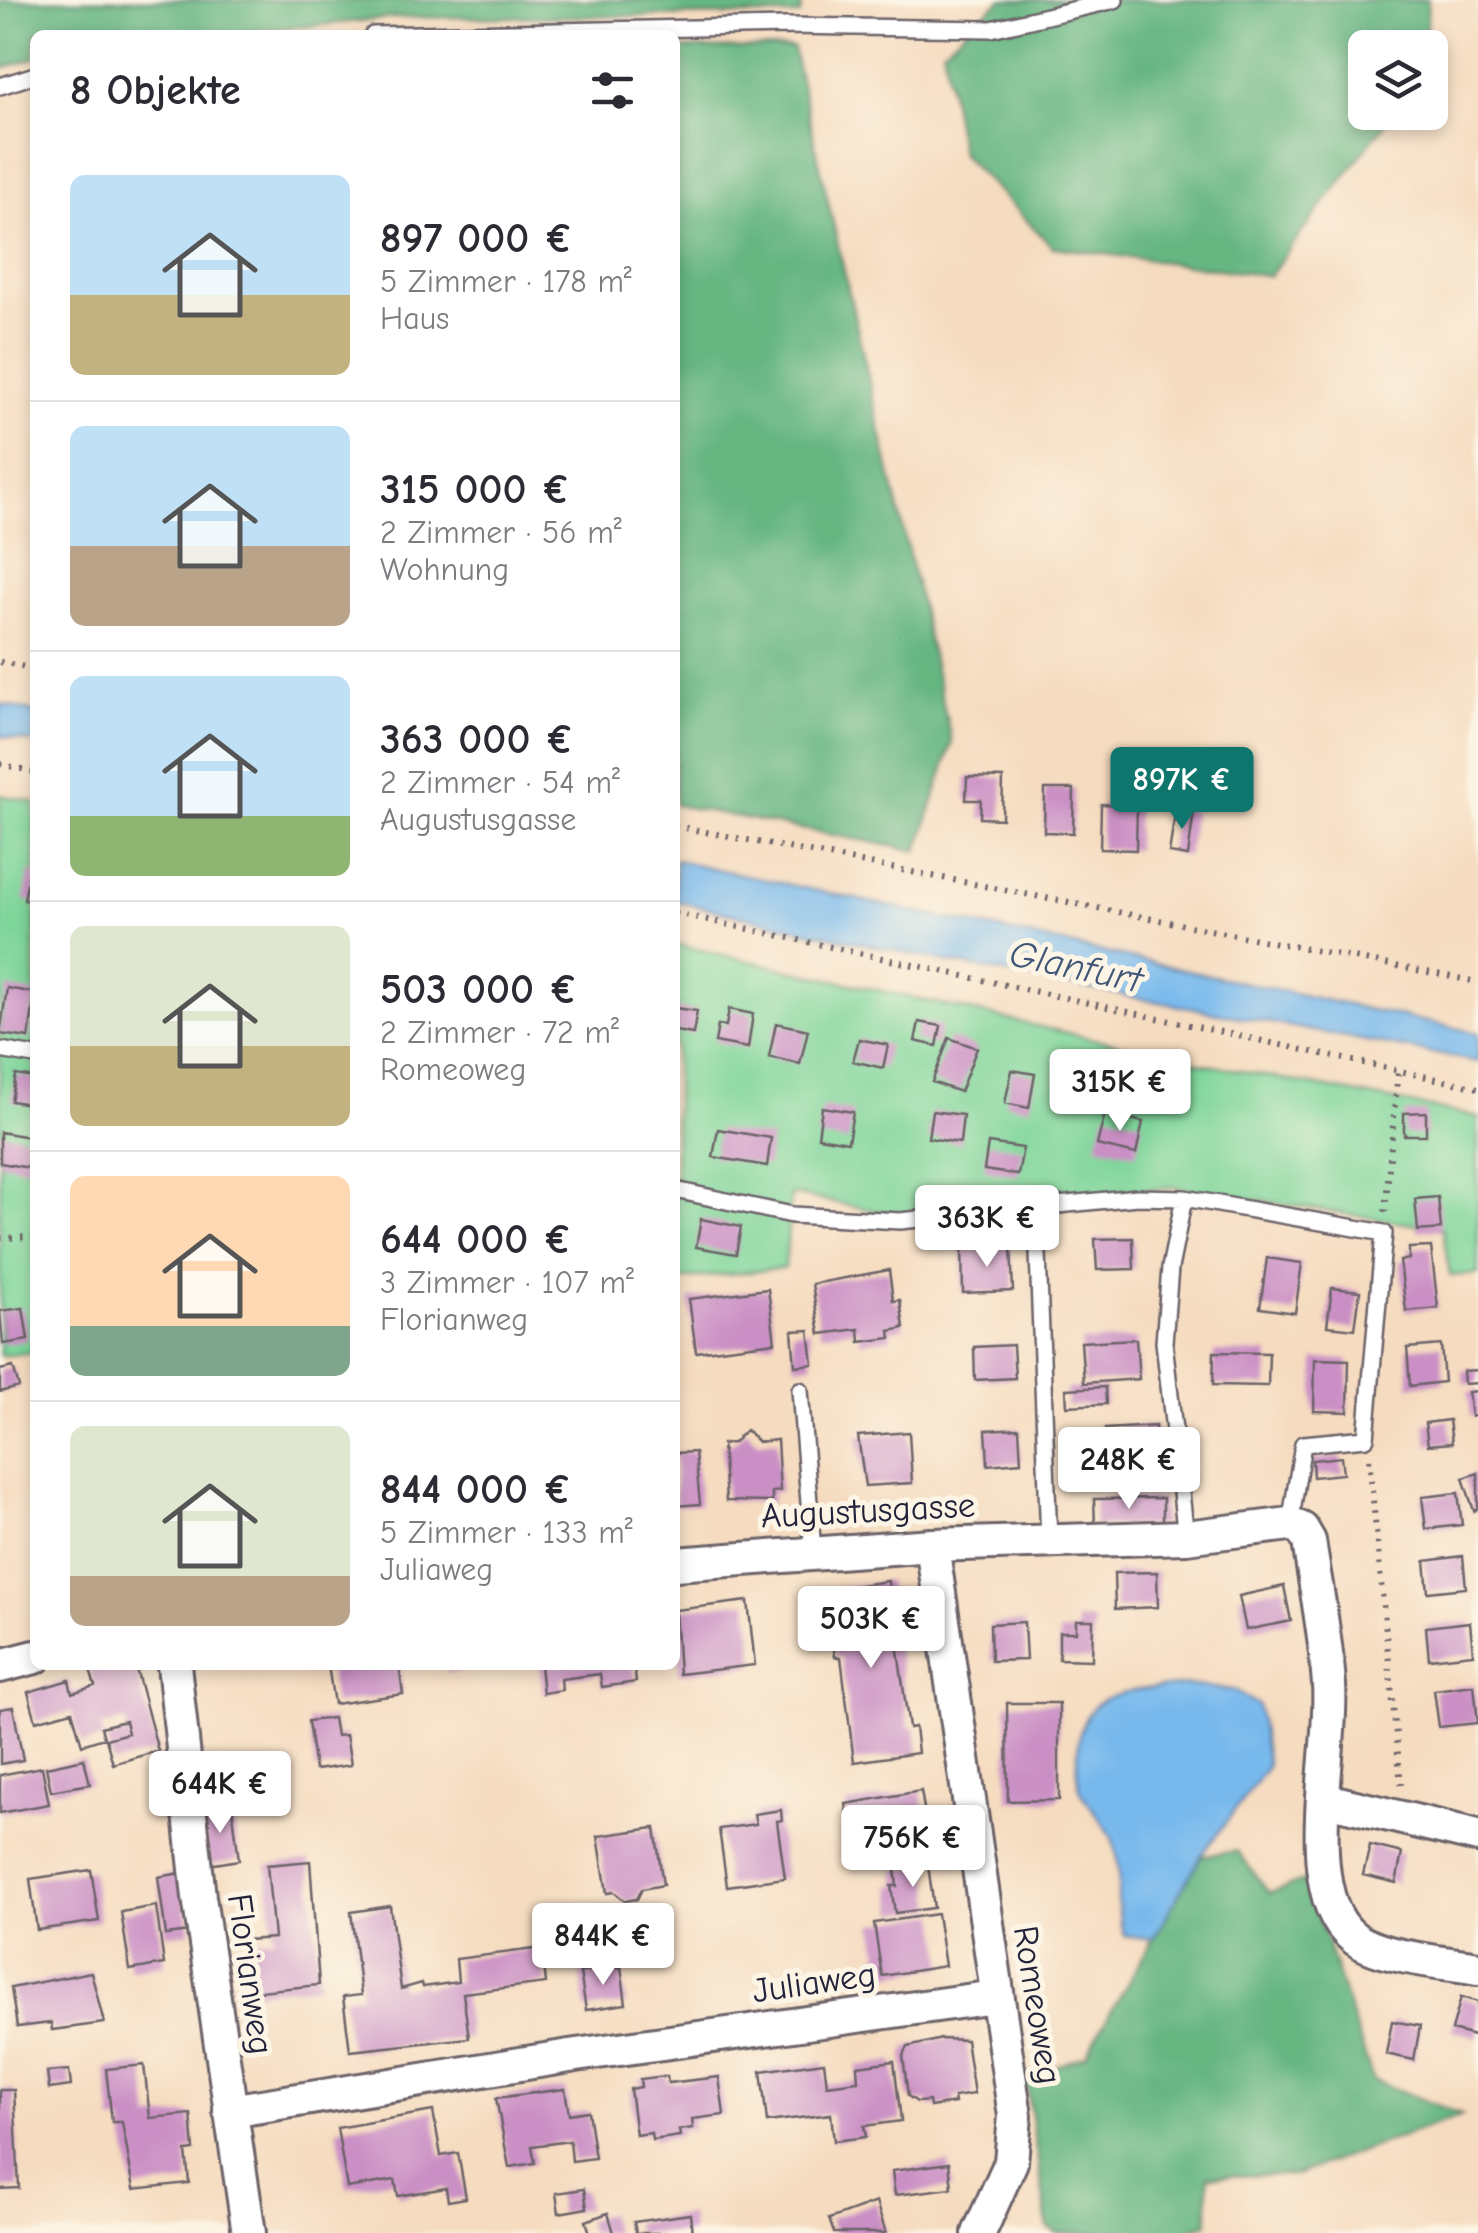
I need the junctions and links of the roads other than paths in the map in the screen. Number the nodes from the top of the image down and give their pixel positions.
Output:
1 (1115, 0) edge
2 (601, 30) edge
3 (30, 77) edge
4 (0, 86) edge
5 (0, 1050) edge
6 (30, 1055) edge
7 (680, 1191) edge
8 (1184, 1198) junction
9 (1038, 1253) dead end
10 (800, 1390) dead end
11 (1290, 1524) junction
12 (1186, 1537) junction
13 (1049, 1542) junction
14 (932, 1544) junction
15 (812, 1552) junction
16 (680, 1564) edge
17 (30, 1657) edge
18 (0, 1666) edge
19 (175, 1670) edge
20 (1326, 1800) junction
21 (1478, 1836) edge
22 (1478, 1968) edge
23 (995, 1997) junction
24 (230, 2111) junction
25 (249, 2233) edge
26 (979, 2233) edge

1 - 2 lane
3 - 4 lane
5 - 6 lane
7 - 8 lane
8 - 11 lane
8 - 12 lane
9 - 13 lane
10 - 15 lane
11 - 12 street, Augustusgasse
11 - 20 street
12 - 13 street, Augustusgasse
13 - 14 street, Augustusgasse
14 - 15 street, Augustusgasse
14 - 23 street, Romeoweg
15 - 16 street, Augustusgasse
17 - 18 street
19 - 24 street, Florianweg
20 - 21 street
20 - 22 street
23 - 24 street, Juliaweg
23 - 26 street, Romeoweg
24 - 25 street, Florianweg

